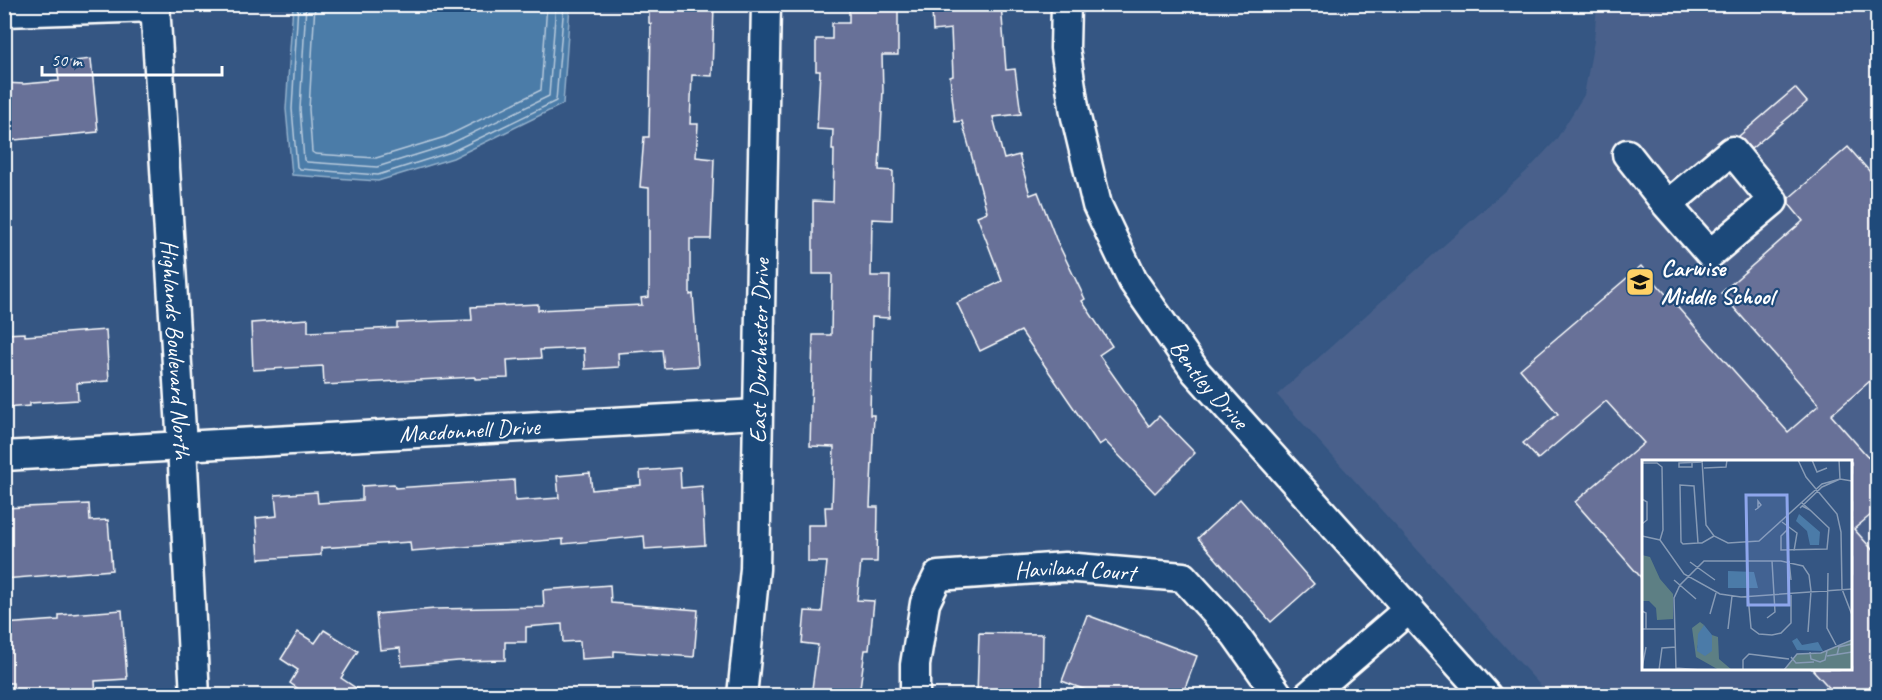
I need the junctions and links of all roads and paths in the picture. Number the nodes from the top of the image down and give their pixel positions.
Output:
1 (766, 4) edge
2 (1066, 4) edge
3 (155, 6) edge
4 (4, 12) edge
5 (1626, 154) dead end
6 (1667, 205) dead end
7 (757, 414) junction
8 (182, 446) junction
9 (4, 456) edge
10 (1409, 609) junction
11 (195, 696) edge
12 (742, 696) edge
13 (915, 696) edge
14 (1279, 696) edge
15 (1308, 696) edge
16 (1487, 696) edge

1 - 7 street, East Dorchester Drive
2 - 10 street, Bentley Drive
3 - 4 street
3 - 8 street, Highlands Boulevard North
5 - 6 street
7 - 8 street, Macdonnell Drive
7 - 12 street, East Dorchester Drive
8 - 9 street, Macdonnell Drive
8 - 11 street, Highlands Boulevard North
10 - 15 street
10 - 16 street, Bentley Drive
13 - 14 street, Haviland Court

